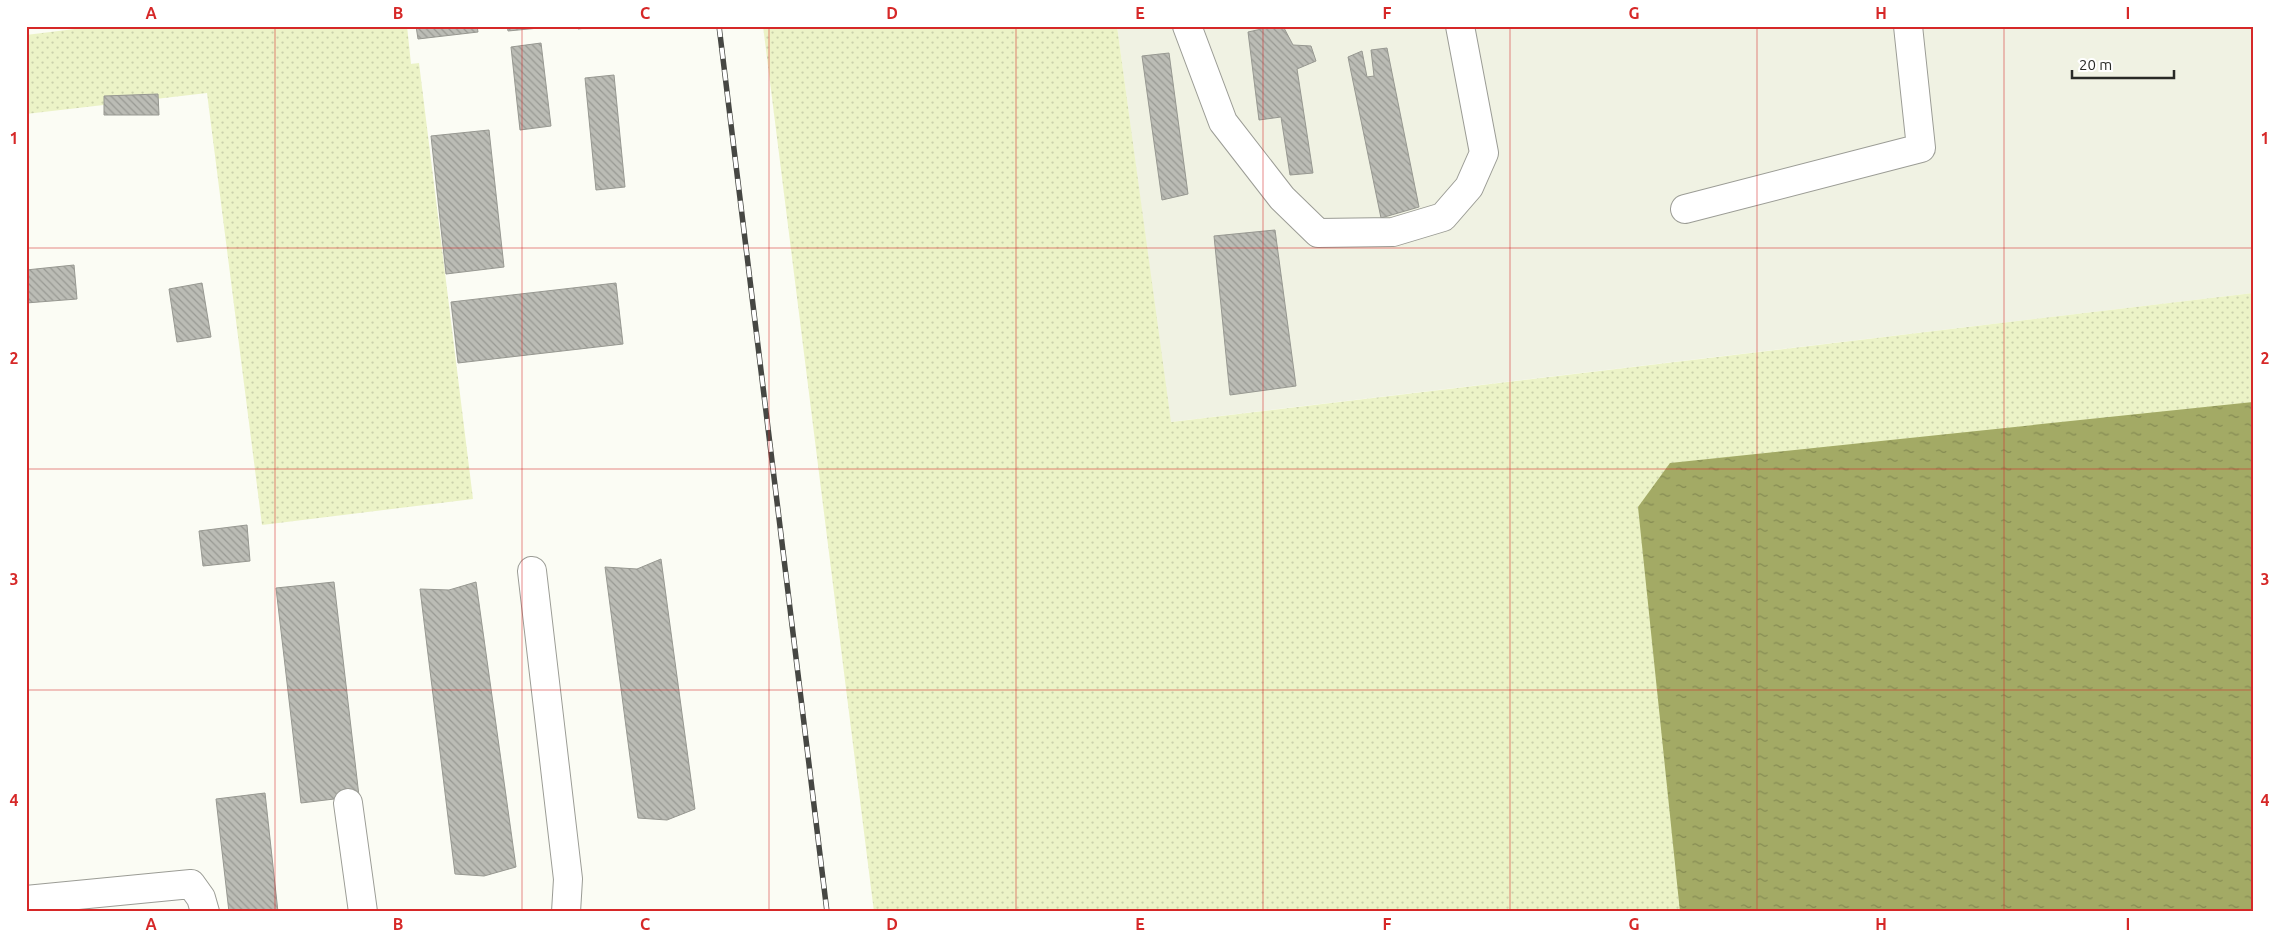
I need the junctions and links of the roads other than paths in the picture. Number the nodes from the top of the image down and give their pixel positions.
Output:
1 (1187, 26) edge
2 (1460, 26) edge
3 (1908, 26) edge
4 (1685, 209) dead end
5 (532, 571) dead end
6 (348, 803) dead end
7 (26, 900) edge
8 (205, 912) edge
9 (362, 912) edge
10 (566, 912) edge

1 - 2 lane
3 - 4 lane
5 - 10 lane
6 - 9 lane
7 - 8 lane

